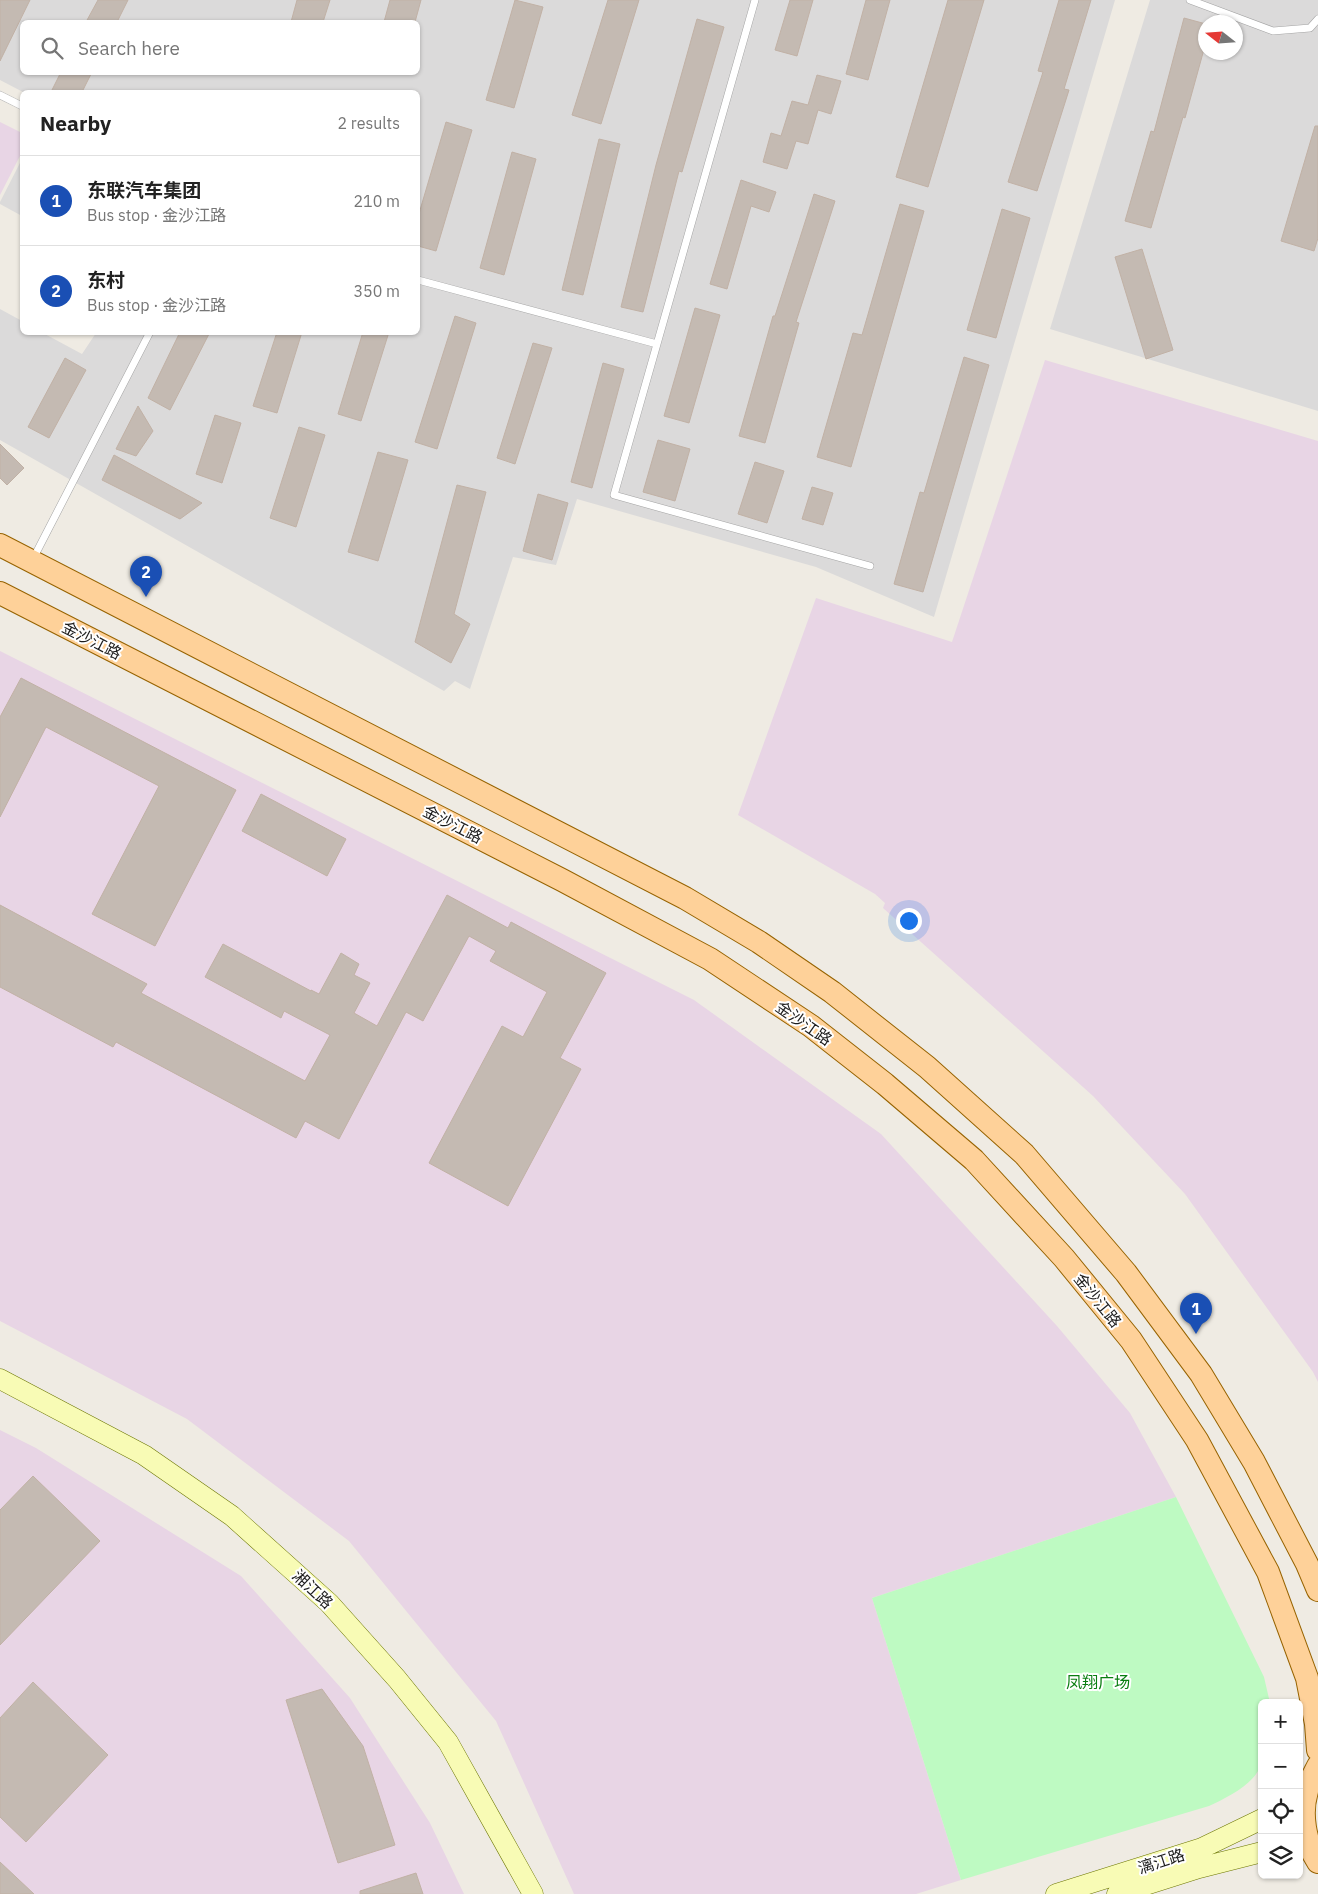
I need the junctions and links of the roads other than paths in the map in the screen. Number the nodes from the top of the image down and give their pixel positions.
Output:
1 (755, 0) edge
2 (1190, 0) edge
3 (1318, 19) edge
4 (0, 94) edge
5 (20, 105) edge
6 (420, 281) edge
7 (148, 335) edge
8 (656, 344) junction
9 (0, 546) edge
10 (32, 562) junction
11 (870, 566) dead end
12 (0, 593) edge
13 (0, 1379) edge
14 (1318, 1590) edge
15 (1318, 1750) edge
16 (1318, 1766) edge
17 (1303, 1793) edge
18 (1258, 1821) edge
19 (1258, 1853) edge
20 (1310, 1854) edge
21 (533, 1894) edge
22 (1056, 1894) edge
23 (1117, 1894) edge

1 - 8 lane
2 - 3 lane
4 - 5 lane
6 - 8 lane
7 - 10 lane
8 - 11 lane
9 - 10 main road
10 - 14 main road
12 - 15 main road, 金沙江路
13 - 21 street, 湘江路
16 - 17 main road
17 - 20 main road
18 - 22 street, 漓江路
19 - 23 street, 漓江路

